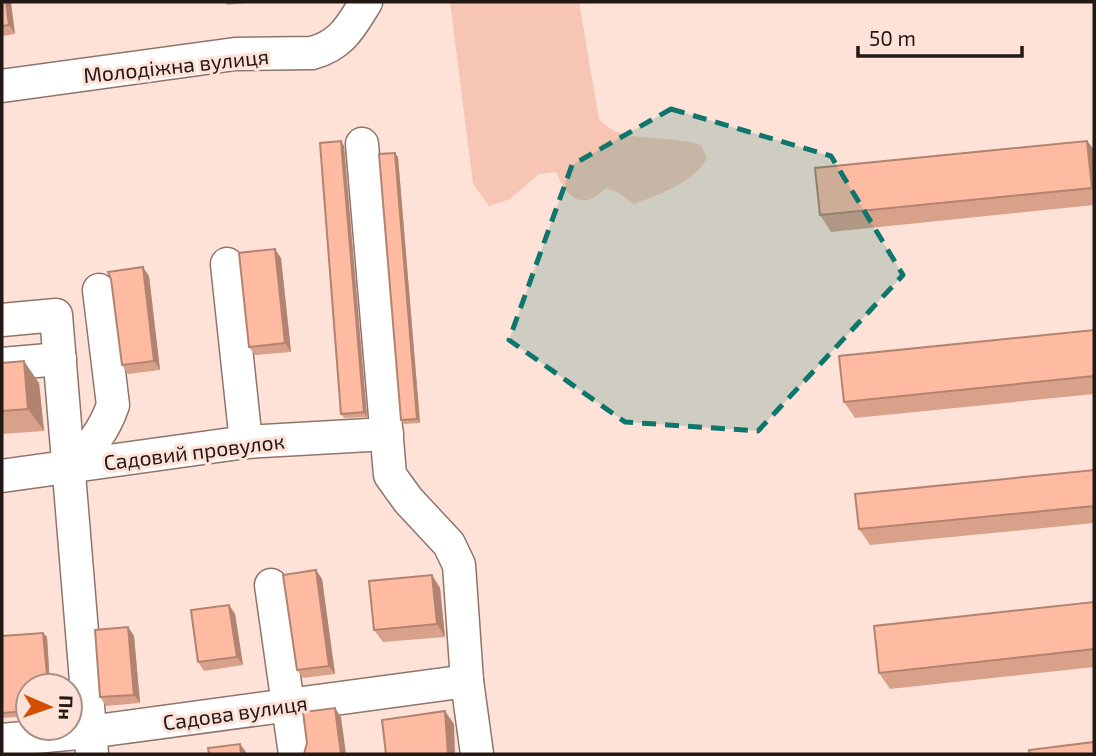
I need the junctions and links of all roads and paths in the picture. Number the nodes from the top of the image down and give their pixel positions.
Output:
1 (366, 2) edge
2 (2, 86) edge
3 (362, 144) dead end
4 (227, 264) dead end
5 (99, 290) dead end
6 (2, 320) edge
7 (60, 359) junction
8 (2, 364) edge
9 (387, 434) junction
10 (246, 442) junction
11 (69, 467) junction
12 (2, 476) edge
13 (271, 585) dead end
14 (467, 681) junction
15 (288, 705) junction
16 (2, 740) edge
17 (91, 743) edge
18 (295, 754) edge
19 (477, 754) edge

1 - 2 street, Молодіжна вулиця
3 - 9 street
4 - 10 street
5 - 11 street
6 - 7 street
7 - 8 street
7 - 11 street
9 - 10 street, Садовий провулок
9 - 14 street
10 - 11 street, Садовий провулок
11 - 12 street, Садовий провулок
11 - 17 street
13 - 15 street
14 - 15 street, Садова вулиця
14 - 19 street
15 - 17 street, Садова вулиця
15 - 18 street
16 - 17 street, Садова вулиця

